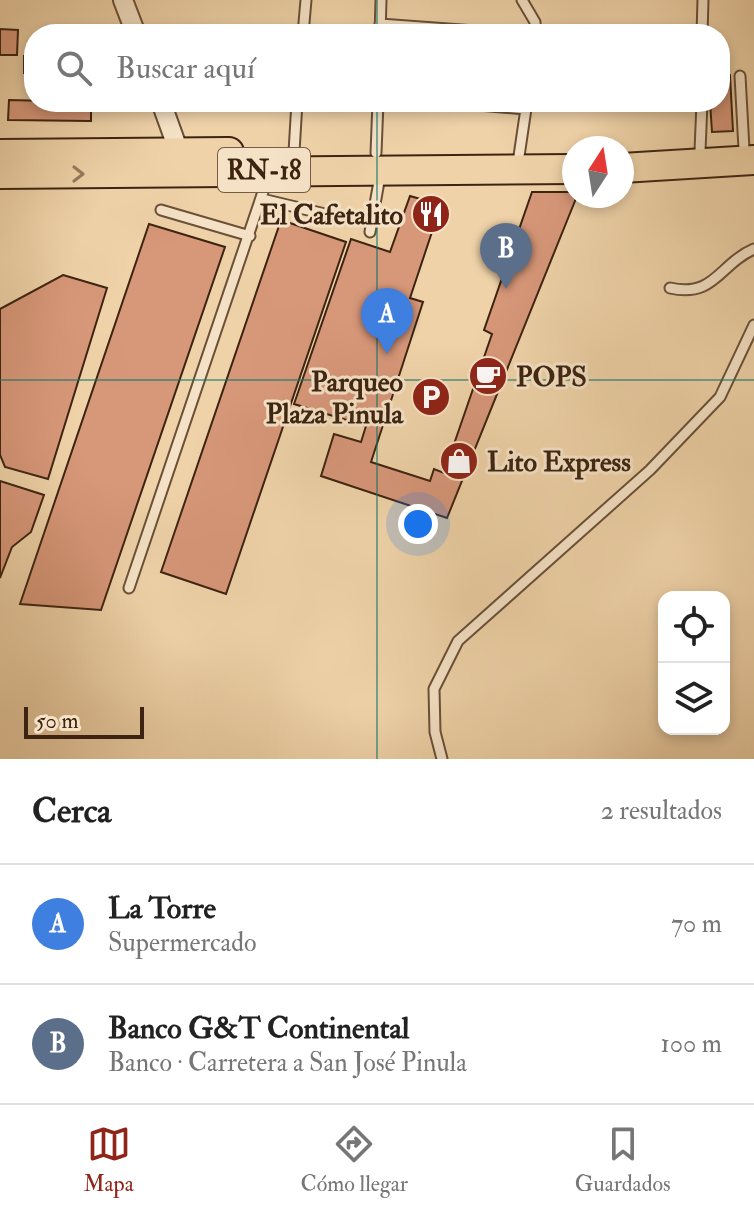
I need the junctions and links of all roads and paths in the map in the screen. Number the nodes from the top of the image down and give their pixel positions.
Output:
1 (123, 0) edge
2 (306, 0) edge
3 (381, 0) edge
4 (522, 0) edge
5 (703, 0) edge
6 (530, 5) edge
7 (132, 24) edge
8 (304, 24) edge
9 (380, 24) edge
10 (702, 24) edge
11 (740, 76) dead end
12 (165, 112) edge
13 (296, 112) edge
14 (378, 112) edge
15 (525, 112) edge
16 (702, 112) edge
17 (700, 151) junction
18 (179, 152) junction
19 (294, 152) junction
20 (751, 152) edge
21 (0, 154) edge
22 (634, 154) edge
23 (562, 155) edge
24 (519, 156) junction
25 (379, 161) junction
26 (634, 167) edge
27 (562, 169) edge
28 (271, 170) junction
29 (0, 174) edge
30 (262, 199) junction
31 (161, 210) dead end
32 (346, 219) dead end
33 (370, 232) dead end
34 (250, 236) junction
35 (754, 249) edge
36 (670, 288) dead end
37 (754, 325) edge
38 (129, 588) dead end
39 (442, 759) edge

1 - 7 street
2 - 8 lane
3 - 9 lane
4 - 6 lane
5 - 10 lane
11 - 20 lane
12 - 18 street
13 - 19 lane
14 - 25 lane
15 - 24 lane
16 - 17 lane
17 - 20 main road
17 - 22 main road
18 - 19 main road, RN-18
18 - 21 main road, RN-18
19 - 25 main road, RN-18
20 - 26 main road
23 - 24 main road, RN-18
24 - 25 main road, RN-18
25 - 27 main road, RN-18
25 - 28 main road, RN-18
25 - 33 lane
29 -> 28 main road, RN-18
28 - 30 lane
30 - 32 lane
30 - 34 lane
31 - 34 lane
34 - 38 lane
35 - 36 lane
37 - 39 lane

